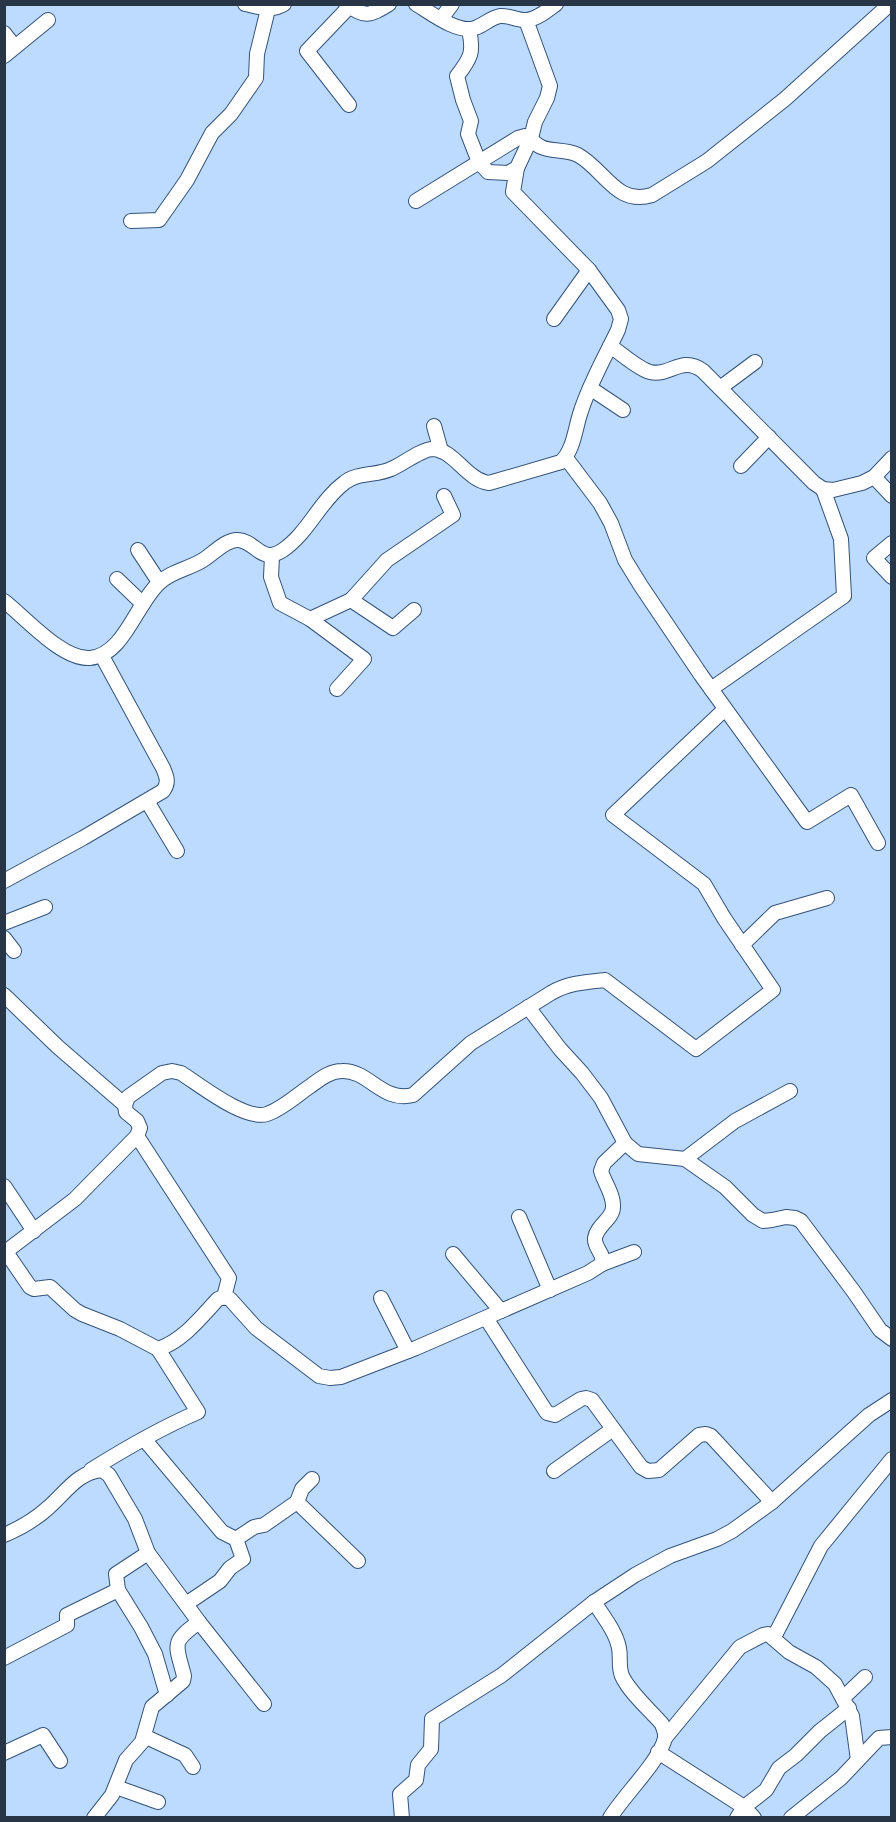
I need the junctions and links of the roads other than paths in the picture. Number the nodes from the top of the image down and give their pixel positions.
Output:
1 (245, 4) edge
2 (284, 4) edge
3 (389, 4) edge
4 (416, 4) edge
5 (452, 4) edge
6 (556, 4) edge
7 (890, 4) edge
8 (348, 6) edge
9 (268, 9) junction
10 (441, 19) junction
11 (48, 20) dead end
12 (526, 20) junction
13 (469, 30) junction
14 (4, 33) edge
15 (10, 52) edge
16 (349, 105) dead end
17 (531, 138) junction
18 (479, 162) junction
19 (517, 168) junction
20 (416, 201) dead end
21 (131, 221) dead end
22 (589, 270) junction
23 (554, 319) dead end
24 (610, 346) junction
25 (755, 362) dead end
26 (590, 388) junction
27 (720, 388) junction
28 (623, 410) dead end
29 (434, 426) dead end
30 (769, 437) junction
31 (441, 451) junction
32 (566, 458) junction
33 (891, 458) edge
34 (741, 466) dead end
35 (874, 477) junction
36 (823, 489) junction
37 (444, 496) dead end
38 (891, 496) edge
39 (891, 543) edge
40 (138, 550) dead end
41 (272, 556) junction
42 (891, 577) edge
43 (117, 579) dead end
44 (159, 582) junction
45 (351, 600) junction
46 (4, 601) edge
47 (142, 604) junction
48 (414, 610) dead end
49 (310, 619) junction
50 (102, 656) junction
51 (336, 689) dead end
52 (711, 689) junction
53 (725, 709) junction
54 (147, 801) junction
55 (878, 843) dead end
56 (177, 850) dead end
57 (5, 879) edge
58 (827, 898) dead end
59 (45, 908) dead end
60 (4, 923) edge
61 (4, 938) edge
62 (742, 945) junction
63 (14, 951) dead end
64 (4, 995) edge
65 (528, 1007) junction
66 (790, 1091) dead end
67 (125, 1105) junction
68 (137, 1136) junction
69 (625, 1143) junction
70 (685, 1159) junction
71 (4, 1186) edge
72 (519, 1217) dead end
73 (34, 1231) junction
74 (5, 1252) edge
75 (634, 1252) dead end
76 (453, 1254) dead end
77 (602, 1264) junction
78 (550, 1290) junction
79 (224, 1297) junction
80 (381, 1298) dead end
81 (501, 1311) junction
82 (486, 1318) junction
83 (891, 1339) edge
84 (158, 1348) junction
85 (408, 1351) junction
86 (891, 1403) edge
87 (613, 1428) junction
88 (144, 1439) junction
89 (891, 1459) edge
90 (554, 1471) dead end
91 (84, 1474) junction
92 (312, 1479) dead end
93 (297, 1502) junction
94 (772, 1502) junction
95 (4, 1535) edge
96 (236, 1539) junction
97 (148, 1552) junction
98 (358, 1560) dead end
99 (118, 1590) junction
100 (594, 1602) junction
101 (186, 1604) junction
102 (199, 1622) junction
103 (774, 1637) junction
104 (4, 1658) edge
105 (865, 1677) dead end
106 (167, 1695) junction
107 (846, 1703) junction
108 (264, 1704) dead end
109 (144, 1736) junction
110 (891, 1737) edge
111 (665, 1738) junction
112 (658, 1752) junction
113 (4, 1753) edge
114 (858, 1760) junction
115 (60, 1761) dead end
116 (193, 1767) dead end
117 (116, 1787) junction
118 (158, 1802) dead end
119 (745, 1814) edge
120 (94, 1818) edge
121 (402, 1818) edge
122 (610, 1818) edge
123 (791, 1818) edge

1 - 9 street
2 - 9 street
3 - 8 street
4 - 10 street
5 - 10 street
6 - 12 street
7 - 17 street
8 - 16 street
9 - 21 street
10 - 13 street
11 - 15 street
12 - 13 street
12 - 17 street
13 - 18 street
14 - 15 street
17 - 18 street
17 - 19 street
18 - 19 street
18 - 20 street
19 - 22 street
22 - 23 street
22 - 24 street
24 - 26 street
24 - 27 street
25 - 27 street
26 - 28 street
26 - 32 street
27 - 30 street
29 - 31 street
30 - 34 street
30 - 36 street
31 - 32 street
31 - 41 street
32 - 52 street
33 - 35 street
35 - 36 street
35 - 38 street
36 - 52 street
37 - 45 street
39 - 42 street
40 - 44 street
41 - 44 street
41 - 49 street
43 - 47 street
44 - 47 street
45 - 48 street
45 - 49 street
46 - 50 street
47 - 50 street
49 - 51 street
50 - 54 street
52 - 53 street
53 - 55 street
53 - 62 street
54 - 56 street
54 - 57 street
58 - 62 street
59 - 60 street
61 - 63 street
62 - 65 street
64 - 67 street
65 - 67 street
65 - 69 street
66 - 70 street
67 - 68 street
68 - 73 street
68 - 79 street
69 - 70 street
69 - 77 street
70 - 83 street
71 - 73 street
72 - 78 street
73 - 74 street
74 - 84 street
75 - 77 street
76 - 81 street
77 - 78 street
78 - 81 street
79 - 84 street
79 - 85 street
80 - 85 street
81 - 82 street
82 - 85 street
82 - 87 street
84 - 88 street
86 - 94 street
87 - 90 street
87 - 94 street
88 - 91 street
88 - 96 street
89 - 103 street
91 - 95 street
91 - 97 street
92 - 93 street
93 - 96 street
93 - 98 street
94 - 100 street
96 - 101 street
97 - 99 street
97 - 101 street
99 - 104 street
99 - 106 street
100 - 111 street
100 - 121 street
101 - 102 street
102 - 106 street
102 - 108 street
103 - 107 street
103 - 111 street
105 - 107 street
106 - 109 street
107 - 114 street
107 - 119 street
109 - 116 street
109 - 117 street
110 - 114 street
111 - 112 street
112 - 119 street
112 - 122 street
113 - 115 street
114 - 123 street
117 - 118 street
117 - 120 street

